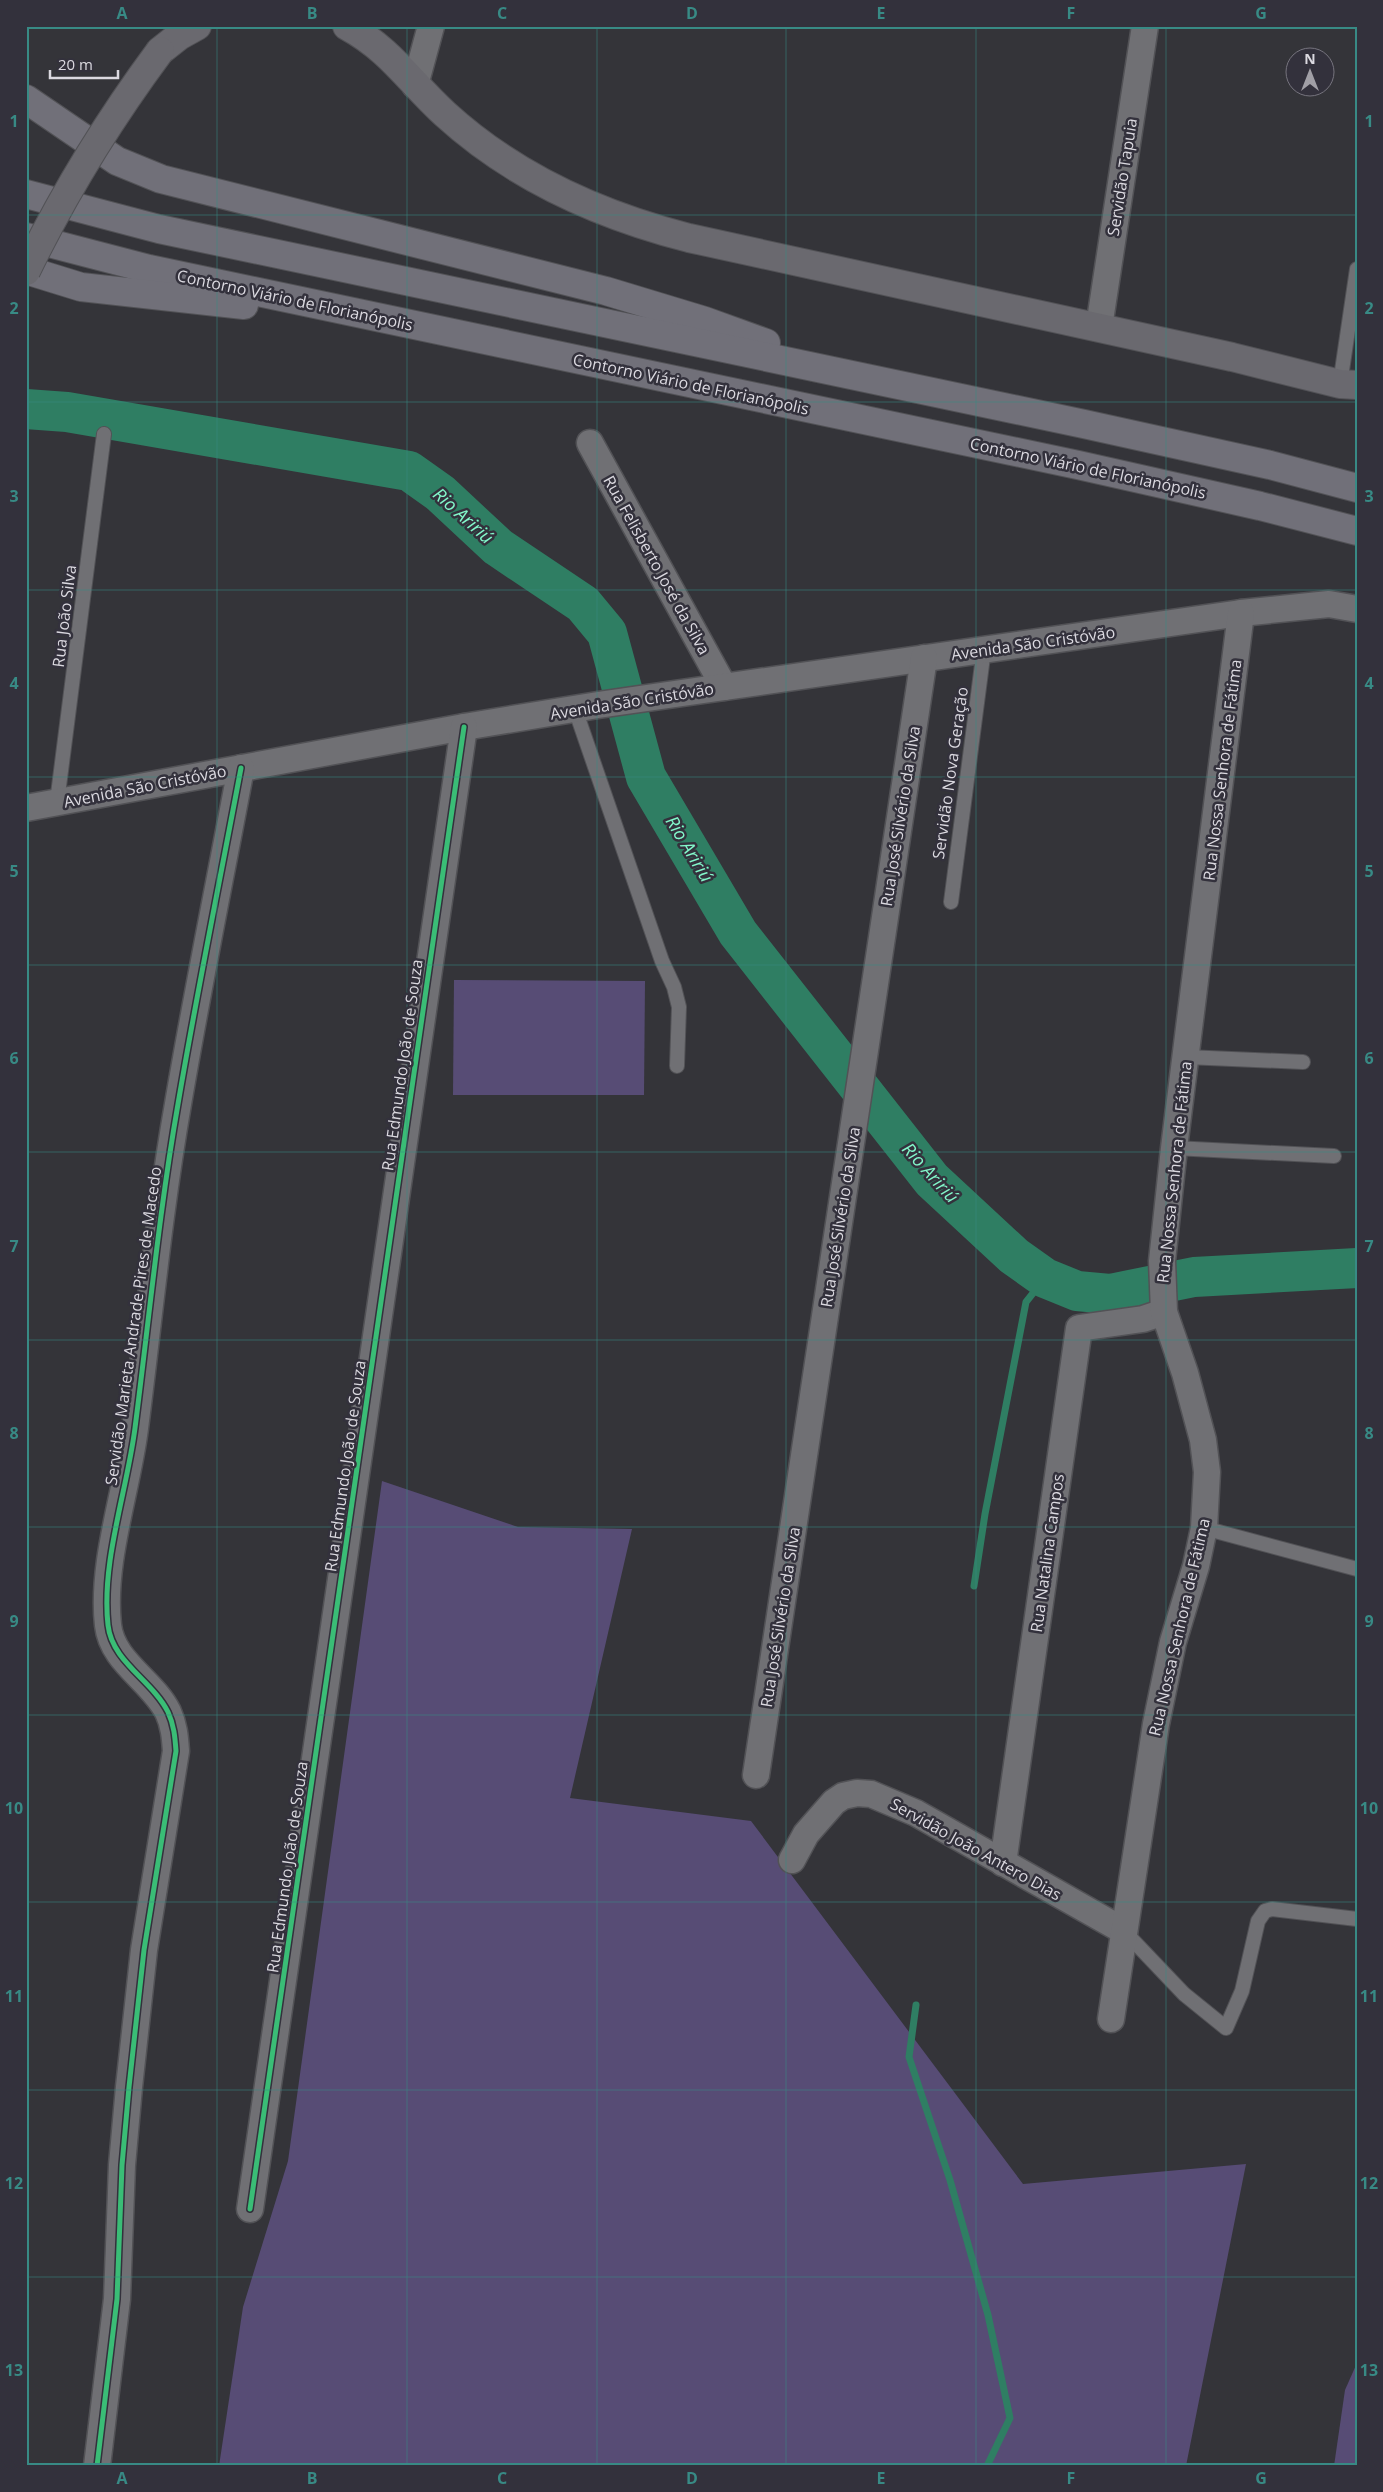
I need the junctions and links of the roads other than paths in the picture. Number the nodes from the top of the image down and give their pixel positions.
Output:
1 (198, 26) edge
2 (347, 26) edge
3 (431, 26) edge
4 (1145, 26) edge
5 (415, 85) junction
6 (26, 99) edge
7 (26, 194) edge
8 (26, 237) edge
9 (1357, 268) edge
10 (26, 271) edge
11 (26, 284) edge
12 (81, 287) junction
13 (400, 323) junction
14 (1099, 328) junction
15 (829, 371) junction
16 (1348, 384) edge
17 (104, 434) dead end
18 (590, 443) dead end
19 (1357, 488) edge
20 (1357, 531) edge
21 (1357, 609) edge
22 (1241, 613) junction
23 (984, 649) junction
24 (924, 658) junction
25 (724, 686) junction
26 (587, 707) junction
27 (464, 727) junction
28 (240, 768) junction
29 (57, 802) junction
30 (26, 808) edge
31 (951, 902) dead end
32 (1186, 1057) junction
33 (1303, 1062) dead end
34 (677, 1066) dead end
35 (1174, 1148) junction
36 (1334, 1156) dead end
37 (1163, 1305) junction
38 (1204, 1528) junction
39 (1357, 1569) edge
40 (756, 1776) dead end
41 (792, 1860) dead end
42 (1003, 1863) junction
43 (1357, 1919) edge
44 (1124, 1931) junction
45 (1111, 2019) dead end
46 (250, 2209) dead end
47 (97, 2466) edge

1 - 10 main road, bridge
2 - 5 main road
3 - 5 street
4 - 14 street, Servidão Tapuia
5 - 14 main road
6 - 15 highway
7 - 15 highway
8 - 13 highway, Contorno Viário de Florianópolis
9 - 16 lane
10 - 12 highway
11 - 12 highway
12 - 13 highway
13 - 20 highway, Contorno Viário de Florianópolis
14 - 16 main road
15 - 19 highway
17 - 29 lane, Rua João Silva
18 - 25 street, Rua Felisberto José da Silva
21 - 22 street, Avenida São Cristóvão
22 - 23 street, Avenida São Cristóvão
22 - 32 street, Rua Nossa Senhora de Fátima
23 - 24 street, Avenida São Cristóvão
23 - 31 lane, Servidão Nova Geração
24 - 25 street, Avenida São Cristóvão
24 - 40 street, Rua José Silvério da Silva
25 - 26 street, Avenida São Cristóvão
26 - 27 street, Avenida São Cristóvão
26 - 34 lane
27 - 28 street, Avenida São Cristóvão
27 - 46 street, Rua Edmundo João de Souza
28 - 29 street, Avenida São Cristóvão
28 - 47 street, Servidão Marieta Andrade Pires de Macedo
29 - 30 street, Avenida São Cristóvão
32 - 33 lane
32 - 35 street, Rua Nossa Senhora de Fátima
35 - 36 lane
35 - 37 street, Rua Nossa Senhora de Fátima
37 - 38 street, Rua Nossa Senhora de Fátima
37 - 42 street, Rua Natalina Campos
38 - 39 lane
38 - 44 street, Rua Nossa Senhora de Fátima
41 - 42 street, Servidão João Antero Dias
42 - 44 street, Servidão João Antero Dias
43 - 44 lane
44 - 45 street, Rua Nossa Senhora de Fátima

